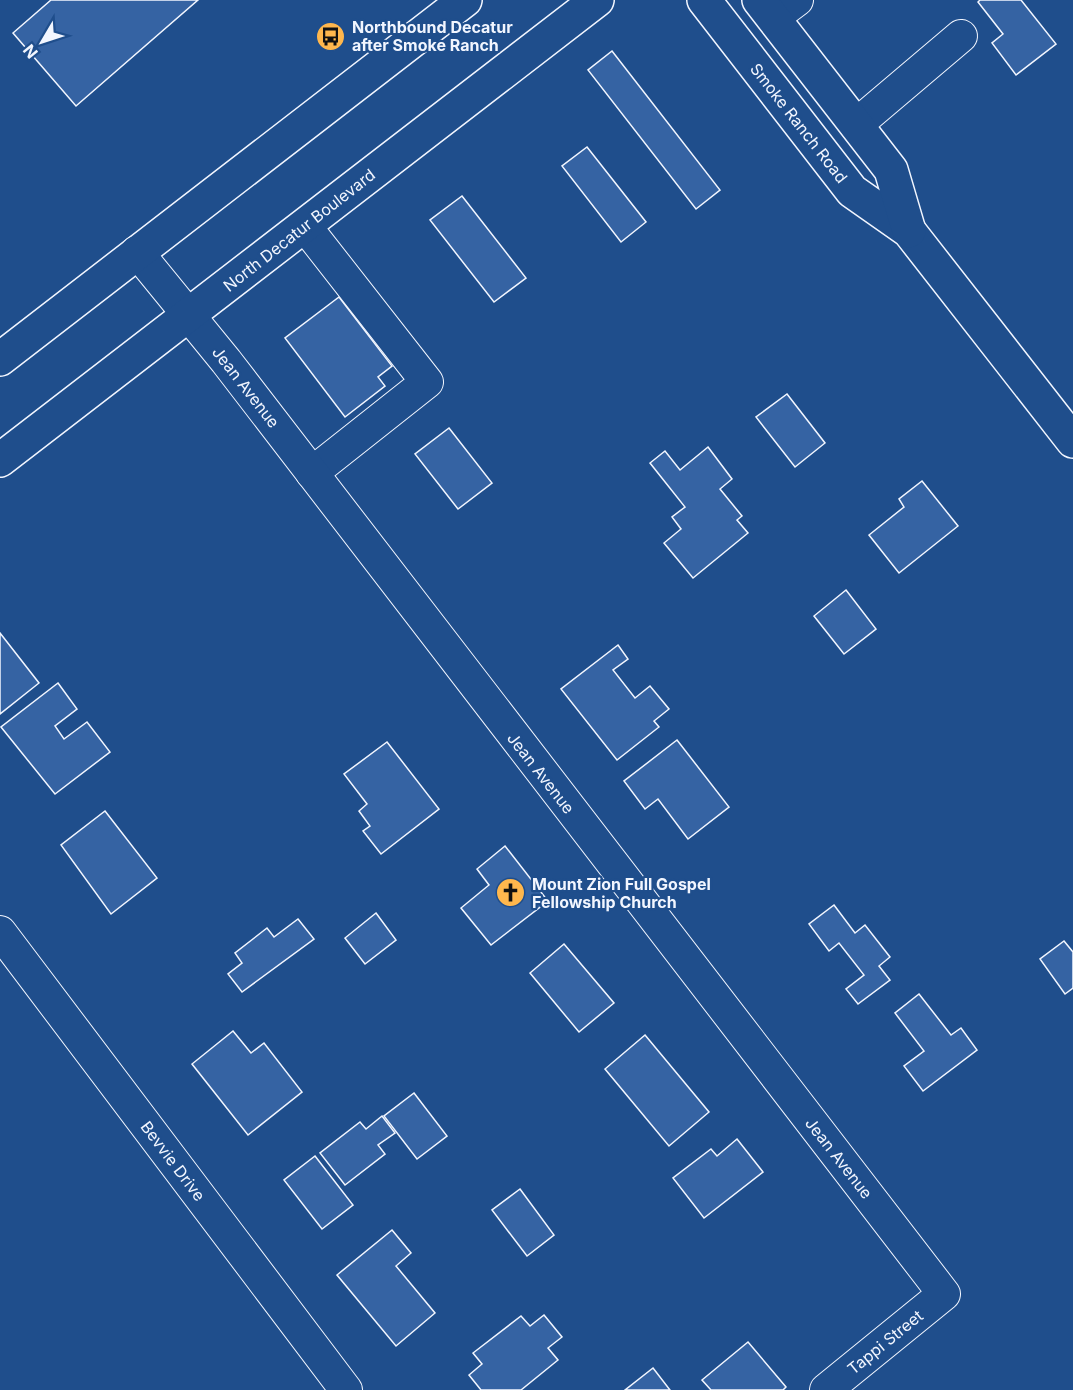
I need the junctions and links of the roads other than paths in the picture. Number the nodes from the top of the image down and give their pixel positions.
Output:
1 (465, 0) edge
2 (597, 0) edge
3 (704, 0) edge
4 (776, 6) edge
5 (961, 36) dead end
6 (856, 125) junction
7 (305, 225) junction
8 (909, 231) junction
9 (137, 252) junction
10 (188, 316) junction
11 (0, 359) edge
12 (1073, 441) edge
13 (0, 460) edge
14 (312, 473) junction
15 (0, 932) edge
16 (11, 968) edge
17 (944, 1294) joint
18 (346, 1390) edge
19 (826, 1390) edge

1 - 9 main road
2 - 7 main road, North Decatur Boulevard
3 - 8 main road, Smoke Ranch Road
4 - 6 main road, Smoke Ranch Road
5 - 6 street
6 - 8 main road, Smoke Ranch Road
7 - 10 main road, North Decatur Boulevard
7 - 14 street
8 - 12 main road, Smoke Ranch Road
9 - 10 street, Jean Avenue
9 - 11 main road
10 - 13 main road, North Decatur Boulevard
10 - 14 street, Jean Avenue
14 - 17 street, Jean Avenue
15 - 16 street, Bevvie Drive
16 - 18 street, Bevvie Drive
17 - 19 street, Tappi Street

